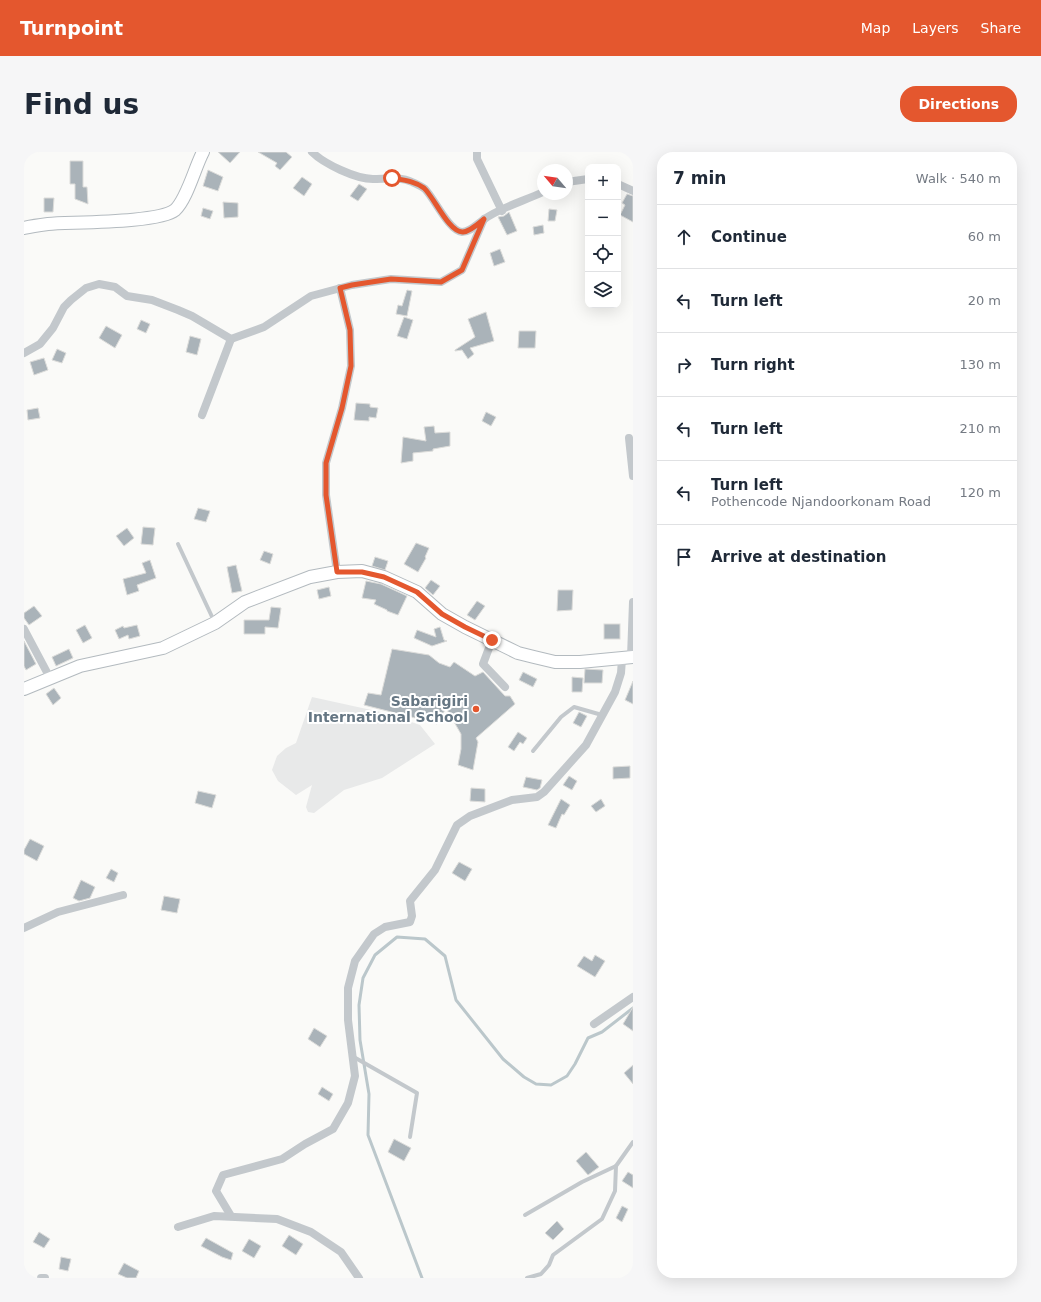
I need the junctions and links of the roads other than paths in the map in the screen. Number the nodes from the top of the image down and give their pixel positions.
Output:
1 (203, 152) edge
2 (312, 152) edge
3 (477, 152) edge
4 (585, 179) edge
5 (573, 181) edge
6 (621, 185) edge
7 (633, 191) edge
8 (537, 195) edge
9 (502, 210) junction
10 (484, 219) junction
11 (24, 228) edge
12 (340, 288) junction
13 (231, 339) junction
14 (24, 353) edge
15 (202, 415) dead end
16 (629, 438) dead end
17 (633, 476) edge
18 (178, 544) dead end
19 (337, 572) junction
20 (633, 602) edge
21 (216, 623) junction
22 (24, 629) edge
23 (492, 640) junction
24 (629, 658) edge
25 (50, 678) junction
26 (505, 687) dead end
27 (24, 688) edge
28 (603, 715) junction
29 (533, 751) dead end
30 (123, 895) dead end
31 (24, 928) edge
32 (633, 997) edge
33 (594, 1024) dead end
34 (352, 1055) junction
35 (410, 1137) dead end
36 (633, 1142) edge
37 (616, 1166) junction
38 (525, 1215) dead end
39 (231, 1216) junction
40 (178, 1227) dead end
41 (41, 1278) edge
42 (45, 1278) edge
43 (359, 1278) edge
44 (527, 1278) edge

1 - 11 main road
2 - 10 street
3 - 9 street
4 - 5 street
6 - 7 street
8 - 9 street
9 - 10 street
10 - 12 street
12 - 13 street
12 - 19 street
13 - 14 street
13 - 15 street
16 - 17 street
18 - 21 lane
19 - 21 main road
19 - 23 main road
20 - 24 street
21 - 25 main road
22 - 25 street
23 - 24 main road
23 - 26 street
24 - 28 street
25 - 27 main road
28 - 29 lane
28 - 34 street
30 - 31 street
32 - 33 street
34 - 35 lane
34 - 39 street
36 - 37 lane
37 - 38 lane
37 - 44 lane
39 - 40 street
39 - 43 street
41 - 42 street

